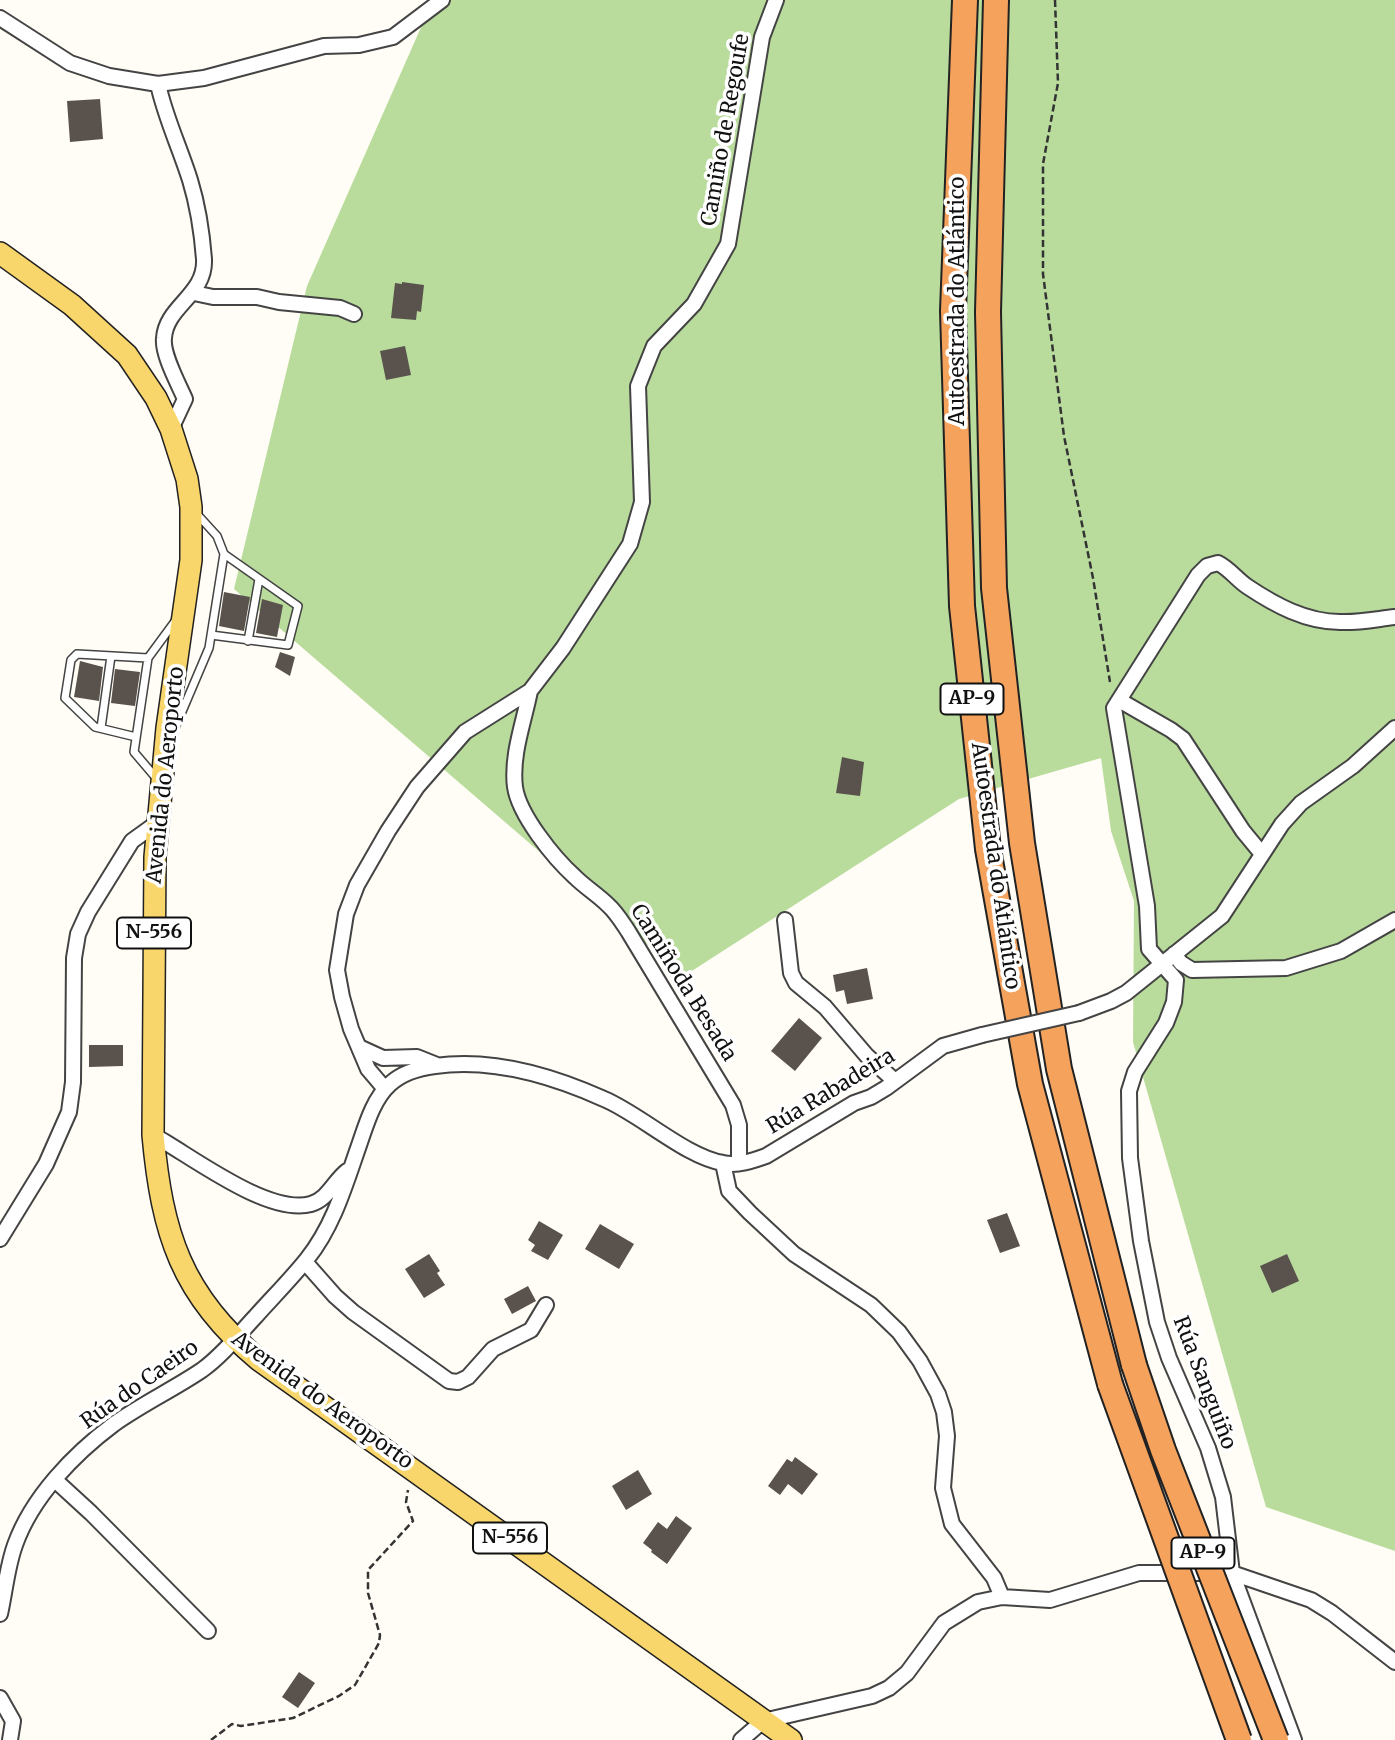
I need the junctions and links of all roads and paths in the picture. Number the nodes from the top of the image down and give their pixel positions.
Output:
1 (442, 0) edge
2 (776, 0) edge
3 (965, 0) edge
4 (996, 0) edge
5 (1055, 0) edge
6 (0, 18) edge
7 (158, 84) junction
8 (0, 253) edge
9 (194, 293) junction
10 (354, 314) dead end
11 (171, 429) junction
12 (191, 507) junction
13 (224, 554) junction
14 (260, 579) junction
15 (185, 608) junction
16 (1395, 617) edge
17 (211, 635) junction
18 (248, 641) junction
19 (111, 656) junction
20 (148, 658) junction
21 (530, 691) junction
22 (1117, 704) junction
23 (101, 728) junction
24 (1395, 728) edge
25 (136, 737) junction
26 (165, 748) junction
27 (161, 783) junction
28 (157, 822) junction
29 (1262, 854) junction
30 (785, 920) dead end
31 (1395, 920) edge
32 (1174, 954) junction
33 (1160, 964) junction
34 (359, 1047) junction
35 (438, 1065) junction
36 (895, 1081) junction
37 (385, 1089) junction
38 (153, 1135) junction
39 (723, 1163) junction
40 (740, 1163) junction
41 (351, 1168) junction
42 (0, 1239) edge
43 (304, 1262) junction
44 (546, 1305) dead end
45 (234, 1340) junction
46 (55, 1480) junction
47 (410, 1487) dead end
48 (1232, 1573) junction
49 (1002, 1597) junction
50 (0, 1614) edge
51 (208, 1630) dead end
52 (1395, 1662) edge
53 (0, 1698) edge
54 (763, 1721) junction
55 (0, 1737) edge
56 (9, 1740) edge
57 (211, 1740) edge
58 (741, 1740) edge
59 (791, 1740) edge
60 (1239, 1740) edge
61 (1276, 1740) edge
62 (1294, 1740) edge

1 - 7 street
2 - 21 street, Camiño de Regoufe
3 - 60 highway, Autoestrada do Atlántico / AP-9, bridge
4 - 61 highway, Autoestrada do Atlántico / AP-9, bridge
5 - 22 path
6 - 7 street
7 - 9 street
8 - 11 main road, Avenida do Aeroporto / N-556
9 - 10 street
9 - 11 street
11 - 12 main road, Avenida do Aeroporto / N-556
12 - 13 lane
12 - 15 main road, Avenida do Aeroporto / N-556
13 - 14 lane
13 - 17 lane
14 - 18 lane
14 - 18 lane
15 - 20 lane
15 - 26 main road, Avenida do Aeroporto / N-556
16 - 22 street
17 - 18 lane
17 - 26 lane
19 - 20 lane
19 - 23 lane
19 - 23 lane
20 - 25 lane
21 - 34 street, Camiño de Regoufe
21 - 40 street, Camiñoda Besada
22 - 29 street
22 - 33 street, Rúa Sanguiño
23 - 25 lane
24 - 29 street, Rúa Rabadeira
25 - 27 lane
26 - 27 main road, Avenida do Aeroporto / N-556
27 - 28 main road, Avenida do Aeroporto / N-556
28 - 38 main road, Avenida do Aeroporto / N-556
28 - 42 street
29 - 32 street, Rúa Rabadeira
30 - 36 street
31 - 32 street
32 - 33 street, Rúa Rabadeira
33 - 36 street, Rúa Rabadeira, bridge
33 - 48 street, Rúa Sanguiño
34 - 35 street, Rúa Rabadeira
34 - 37 street, Camiño de Regoufe
35 - 37 street, Rúa Rabadeira
35 - 39 street, Rúa Rabadeira
36 - 40 street, Rúa Rabadeira
37 - 41 street, Rúa Rabadeira
38 - 41 street, Rúa Rabadeira
38 - 45 main road, Avenida do Aeroporto / N-556
39 - 40 street, Rúa Rabadeira
39 - 49 street
41 - 43 street, Rúa Rabadeira
43 - 44 street
43 - 45 street, Rúa Rabadeira
45 - 46 street, Rúa do Caeiro
45 - 54 main road, Avenida do Aeroporto / N-556
46 - 50 street, Rúa do Caeiro
46 - 51 street
47 - 57 path
48 - 49 street
48 - 52 street
48 - 62 street, Rúa Sanguiño
49 - 54 street
53 - 56 street
54 - 58 street
54 - 59 main road, Avenida do Aeroporto / N-556
55 - 56 street

